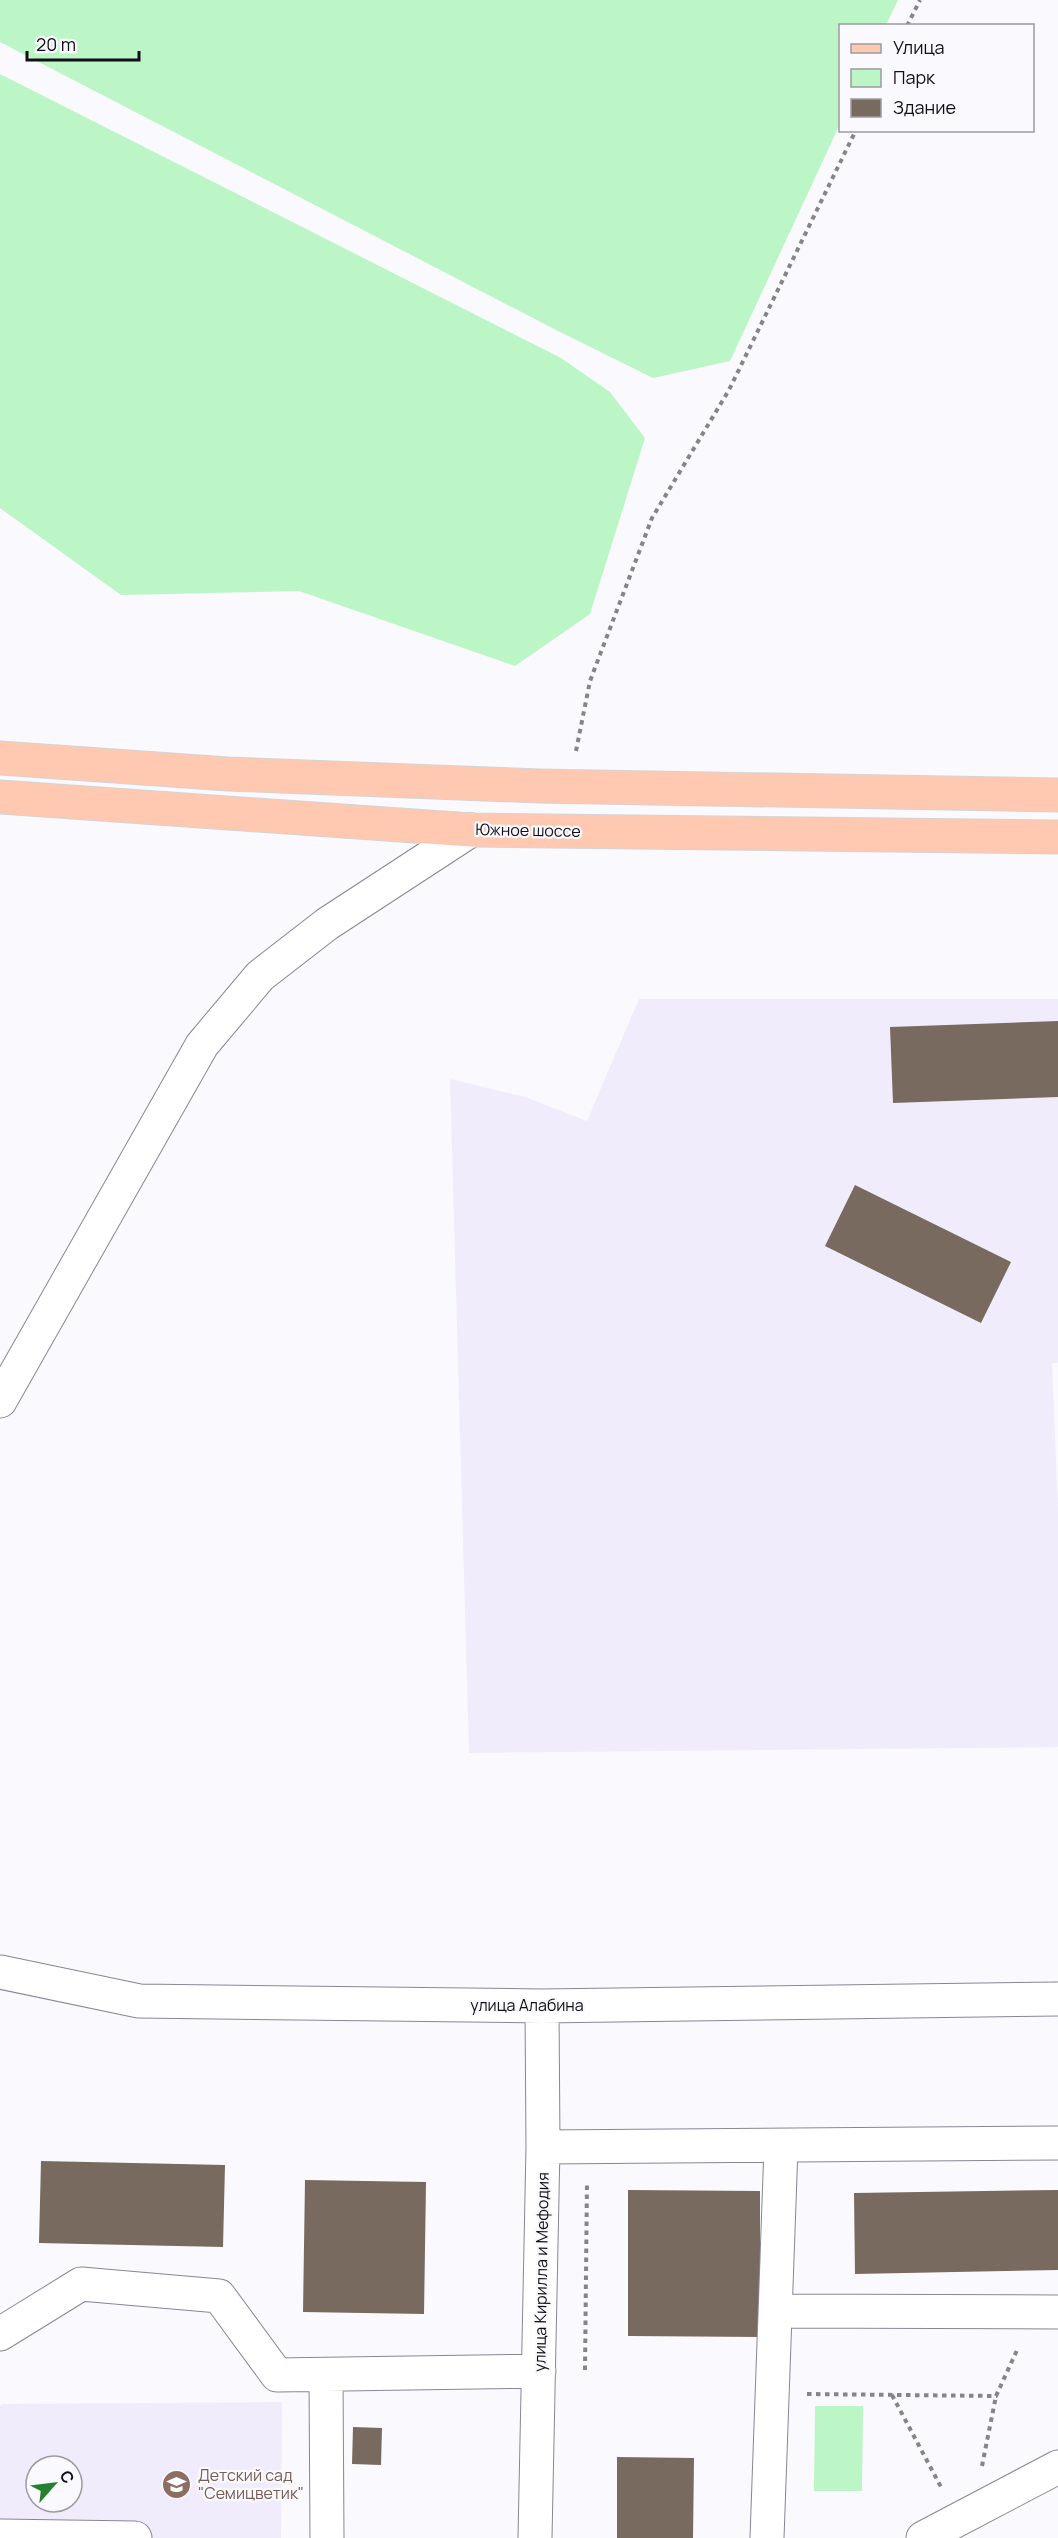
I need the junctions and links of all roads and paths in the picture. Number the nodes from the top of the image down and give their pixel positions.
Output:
1 (920, 0) edge
2 (908, 24) edge
3 (855, 132) edge
4 (0, 758) edge
5 (568, 787) junction
6 (1058, 795) edge
7 (0, 797) edge
8 (471, 830) junction
9 (1058, 837) edge
10 (0, 1401) edge
11 (0, 1972) edge
12 (1058, 1999) edge
13 (542, 2006) junction
14 (1058, 2143) edge
15 (543, 2147) junction
16 (587, 2147) junction
17 (781, 2147) junction
18 (776, 2311) junction
19 (1046, 2312) edge
20 (0, 2334) edge
21 (585, 2370) dead end
22 (773, 2370) junction
23 (539, 2371) junction
24 (326, 2376) junction
25 (892, 2395) junction
26 (996, 2396) junction
27 (1058, 2467) edge
28 (965, 2516) junction
29 (0, 2536) edge
30 (135, 2538) edge
31 (327, 2538) edge
32 (535, 2538) edge
33 (767, 2538) edge
34 (923, 2538) edge

1 - 2 path
3 - 5 path
4 - 5 main road
5 - 6 main road
7 - 8 main road, Южное шоссе
8 - 9 main road, Южное шоссе
8 - 10 street
11 - 13 street, улица Алабина
12 - 13 street, улица Алабина
13 - 15 street, улица Кирилла и Мефодия
14 - 17 street
15 - 16 street
15 - 23 street, улица Кирилла и Мефодия
16 - 17 street
16 - 21 path
17 - 18 street
18 - 19 street
18 - 22 street
19 - 26 path
20 - 24 street
22 - 25 path
22 - 33 street
23 - 24 street
23 - 32 street, улица Кирилла и Мефодия
24 - 31 street
25 - 26 path
25 - 28 path
26 - 28 path
27 - 28 street
28 - 34 street
29 - 30 street

